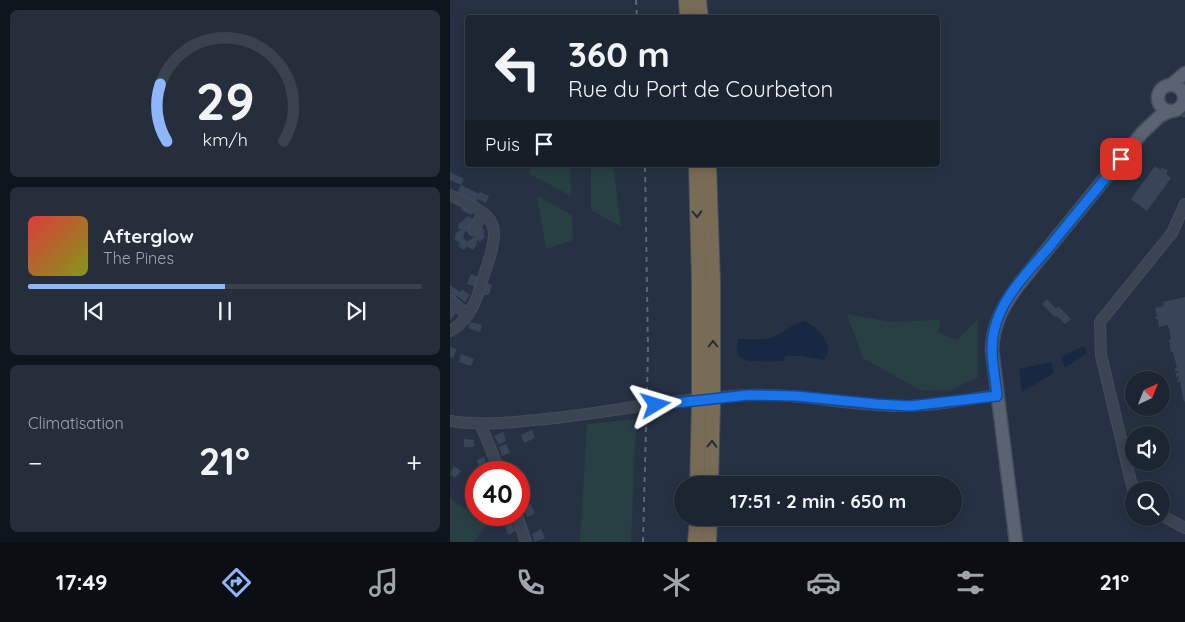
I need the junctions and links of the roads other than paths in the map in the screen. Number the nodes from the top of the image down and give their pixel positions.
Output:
1 (686, 0) edge
2 (699, 0) edge
3 (687, 15) edge
4 (701, 15) edge
5 (1185, 73) edge
6 (1170, 85) junction
7 (1184, 92) edge
8 (1159, 103) junction
9 (1178, 110) edge
10 (1142, 133) junction
11 (696, 167) edge
12 (709, 167) edge
13 (450, 195) edge
14 (1185, 204) edge
15 (483, 214) junction
16 (473, 230) dead end
17 (451, 301) dead end
18 (468, 315) junction
19 (450, 331) edge
20 (997, 396) junction
21 (706, 398) junction
22 (450, 420) edge
23 (480, 423) junction
24 (496, 461) edge
25 (699, 476) edge
26 (710, 476) edge
27 (1131, 481) edge
28 (1170, 520) edge
29 (521, 526) edge
30 (696, 526) edge
31 (710, 526) edge
32 (1185, 528) edge
33 (526, 542) edge
34 (695, 542) edge
35 (709, 542) edge
36 (1016, 542) edge

1 - 3 highway
2 - 4 highway
5 - 6 main road
6 - 7 main road
6 - 8 main road
7 - 9 main road
8 - 9 main road
8 - 10 main road
9 - 10 main road
10 - 20 main road
11 -> 21 highway
21 -> 12 highway
13 - 15 street
14 - 27 street
15 - 16 street
15 - 18 street
17 - 18 street
18 - 19 street
20 - 23 street
20 - 36 main road
21 - 25 highway
26 -> 21 highway
22 - 23 street
23 - 24 street
28 - 32 street
29 - 33 street
30 - 34 highway
31 - 35 highway

